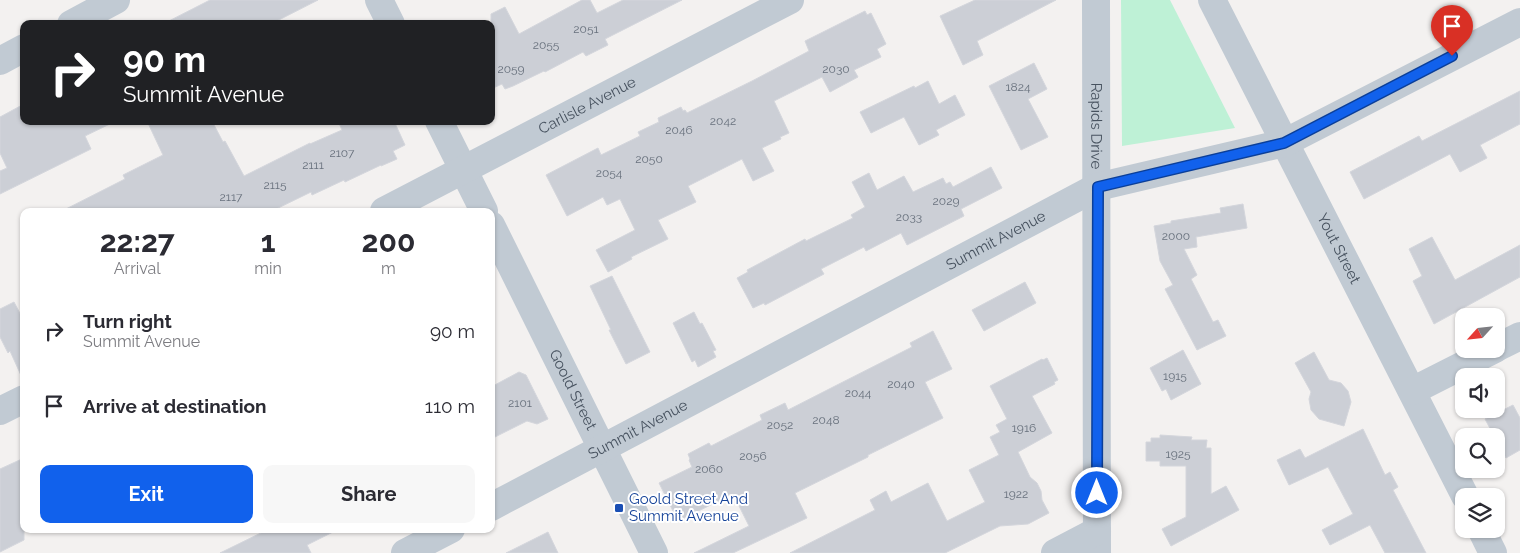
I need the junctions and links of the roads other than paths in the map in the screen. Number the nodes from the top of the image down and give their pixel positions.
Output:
1 (116, 0) edge
2 (379, 0) edge
3 (790, 0) edge
4 (1096, 0) edge
5 (1212, 0) edge
6 (78, 20) edge
7 (389, 20) edge
8 (1520, 22) edge
9 (20, 50) edge
10 (0, 61) edge
11 (441, 125) edge
12 (1284, 143) junction
13 (464, 170) junction
14 (1098, 187) junction
15 (390, 208) edge
16 (483, 208) edge
17 (495, 233) edge
18 (1520, 336) edge
19 (1505, 344) edge
20 (1476, 358) edge
21 (1412, 391) junction
22 (20, 401) edge
23 (0, 411) edge
24 (602, 449) junction
25 (1460, 488) edge
26 (495, 506) edge
27 (443, 533) edge
28 (1486, 538) edge
29 (1097, 542) edge
30 (405, 553) edge
31 (654, 553) edge
32 (1055, 553) edge
33 (1493, 553) edge

1 - 6 street
2 - 7 street
3 - 13 street, Carlisle Avenue
4 - 14 street, Rapids Drive
5 - 12 street, Yout Street
8 - 12 street, Summit Avenue
9 - 10 street
11 - 13 street
12 - 14 street, Summit Avenue
12 - 21 street, Yout Street
13 - 15 street, Carlisle Avenue
13 - 16 street
14 - 24 street, Summit Avenue
14 - 29 street, Rapids Drive
17 - 24 street, Goold Street
18 - 19 street
20 - 21 street
21 - 25 street, Yout Street
22 - 23 street
24 - 26 street, Summit Avenue
24 - 31 street, Goold Street
27 - 30 street
28 - 33 street
29 - 32 street

